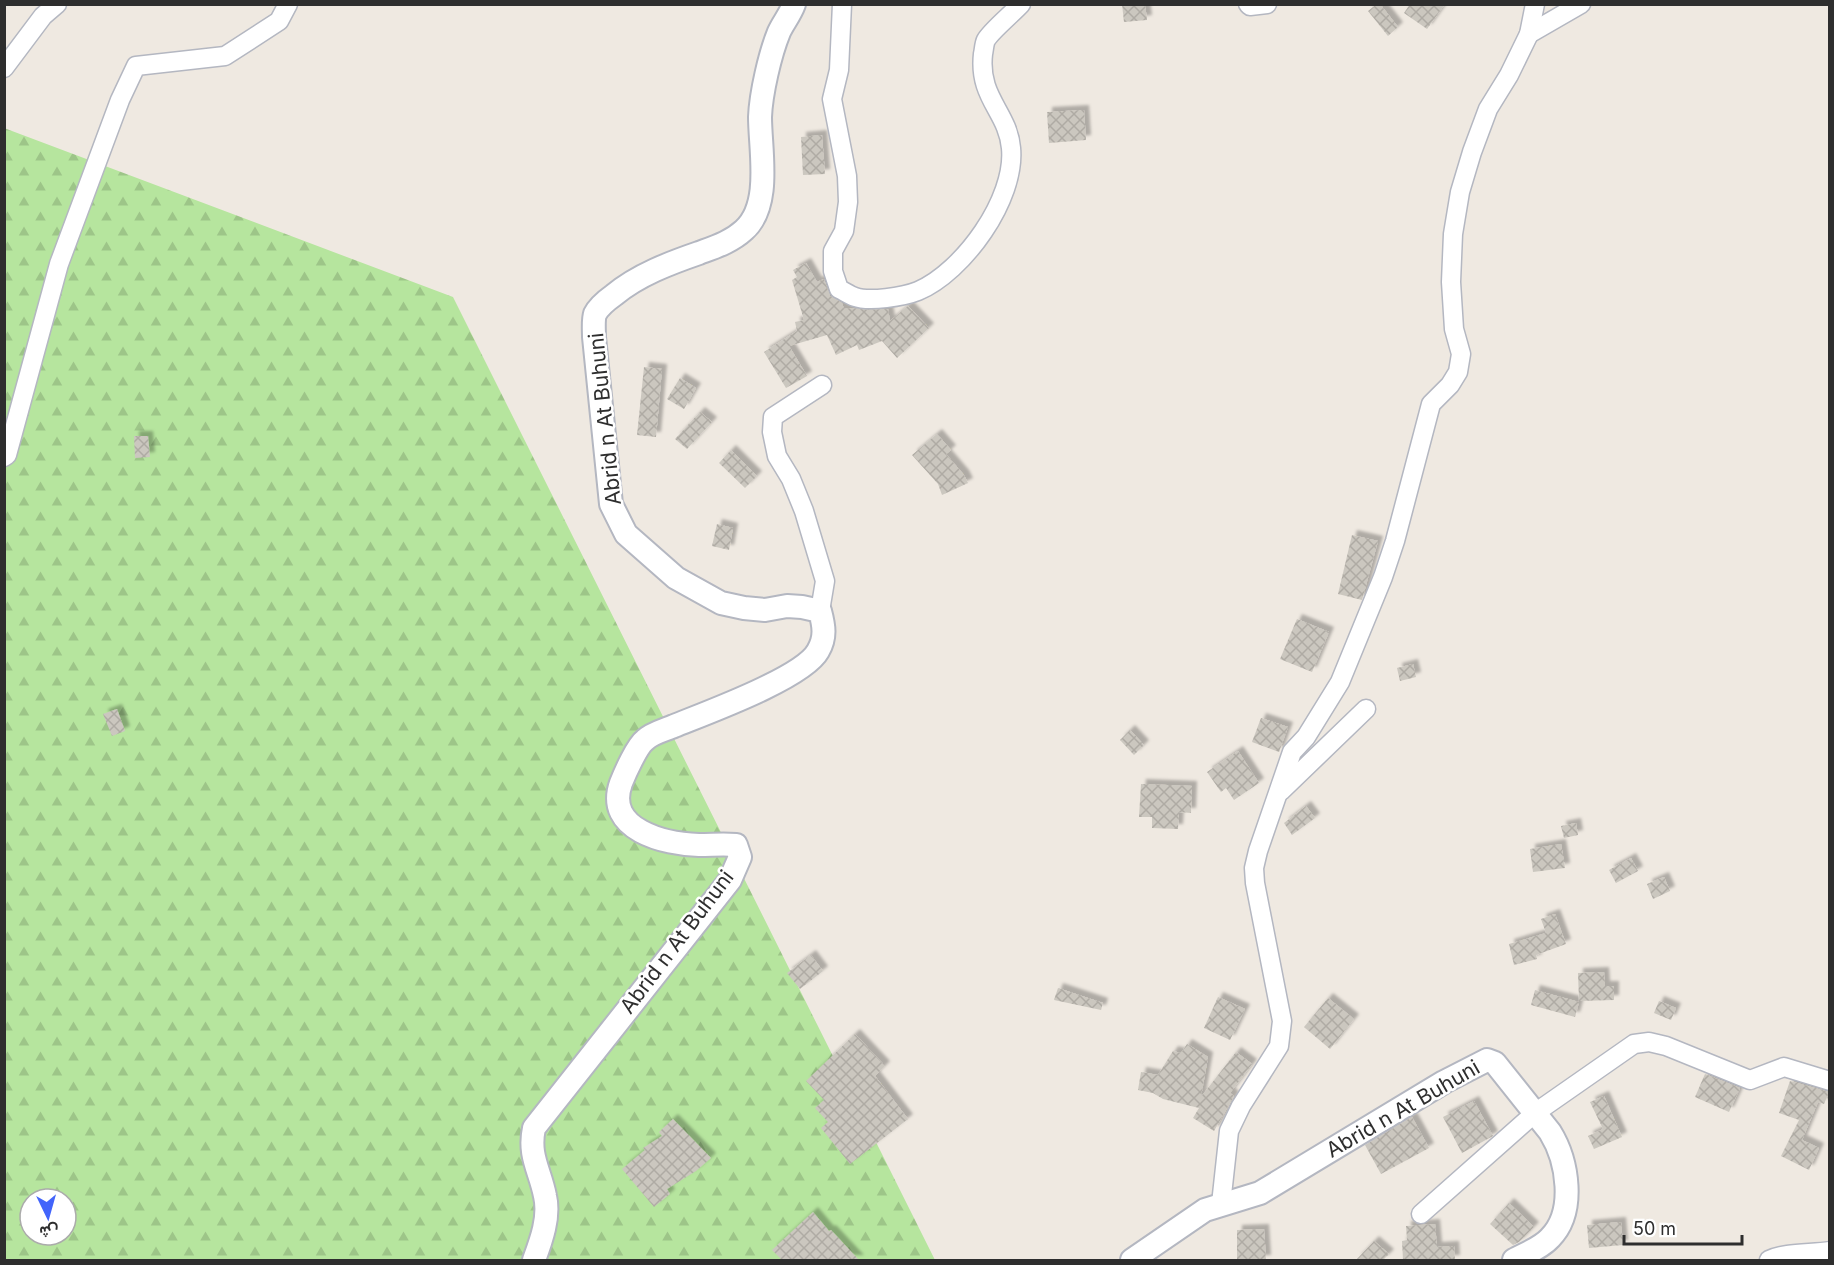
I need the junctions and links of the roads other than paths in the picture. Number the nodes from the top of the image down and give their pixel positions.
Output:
1 (57, 4) edge
2 (288, 4) edge
3 (794, 4) edge
4 (842, 4) edge
5 (1021, 4) edge
6 (1248, 4) edge
7 (1267, 4) edge
8 (1535, 4) edge
9 (1581, 4) edge
10 (1528, 34) junction
11 (4, 68) edge
12 (822, 385) dead end
13 (4, 457) edge
14 (820, 611) junction
15 (1366, 709) dead end
16 (1276, 795) junction
17 (1830, 1081) edge
18 (1535, 1113) junction
19 (1221, 1204) junction
20 (1421, 1214) dead end
21 (1830, 1251) edge
22 (534, 1260) edge
23 (1131, 1260) edge
24 (1514, 1260) edge
25 (1769, 1260) edge

1 - 11 street
2 - 13 street
3 - 14 street, Abrid n At Buhuni
4 - 5 street
6 - 7 street
8 - 10 street
9 - 10 street
10 - 16 street
12 - 14 street
14 - 22 street, Abrid n At Buhuni
15 - 16 street
16 - 19 street
17 - 18 street
18 - 19 street, Abrid n At Buhuni
18 - 20 street
18 - 24 street, Abrid n At Buhuni
19 - 23 street, Abrid n At Buhuni
21 - 25 street

